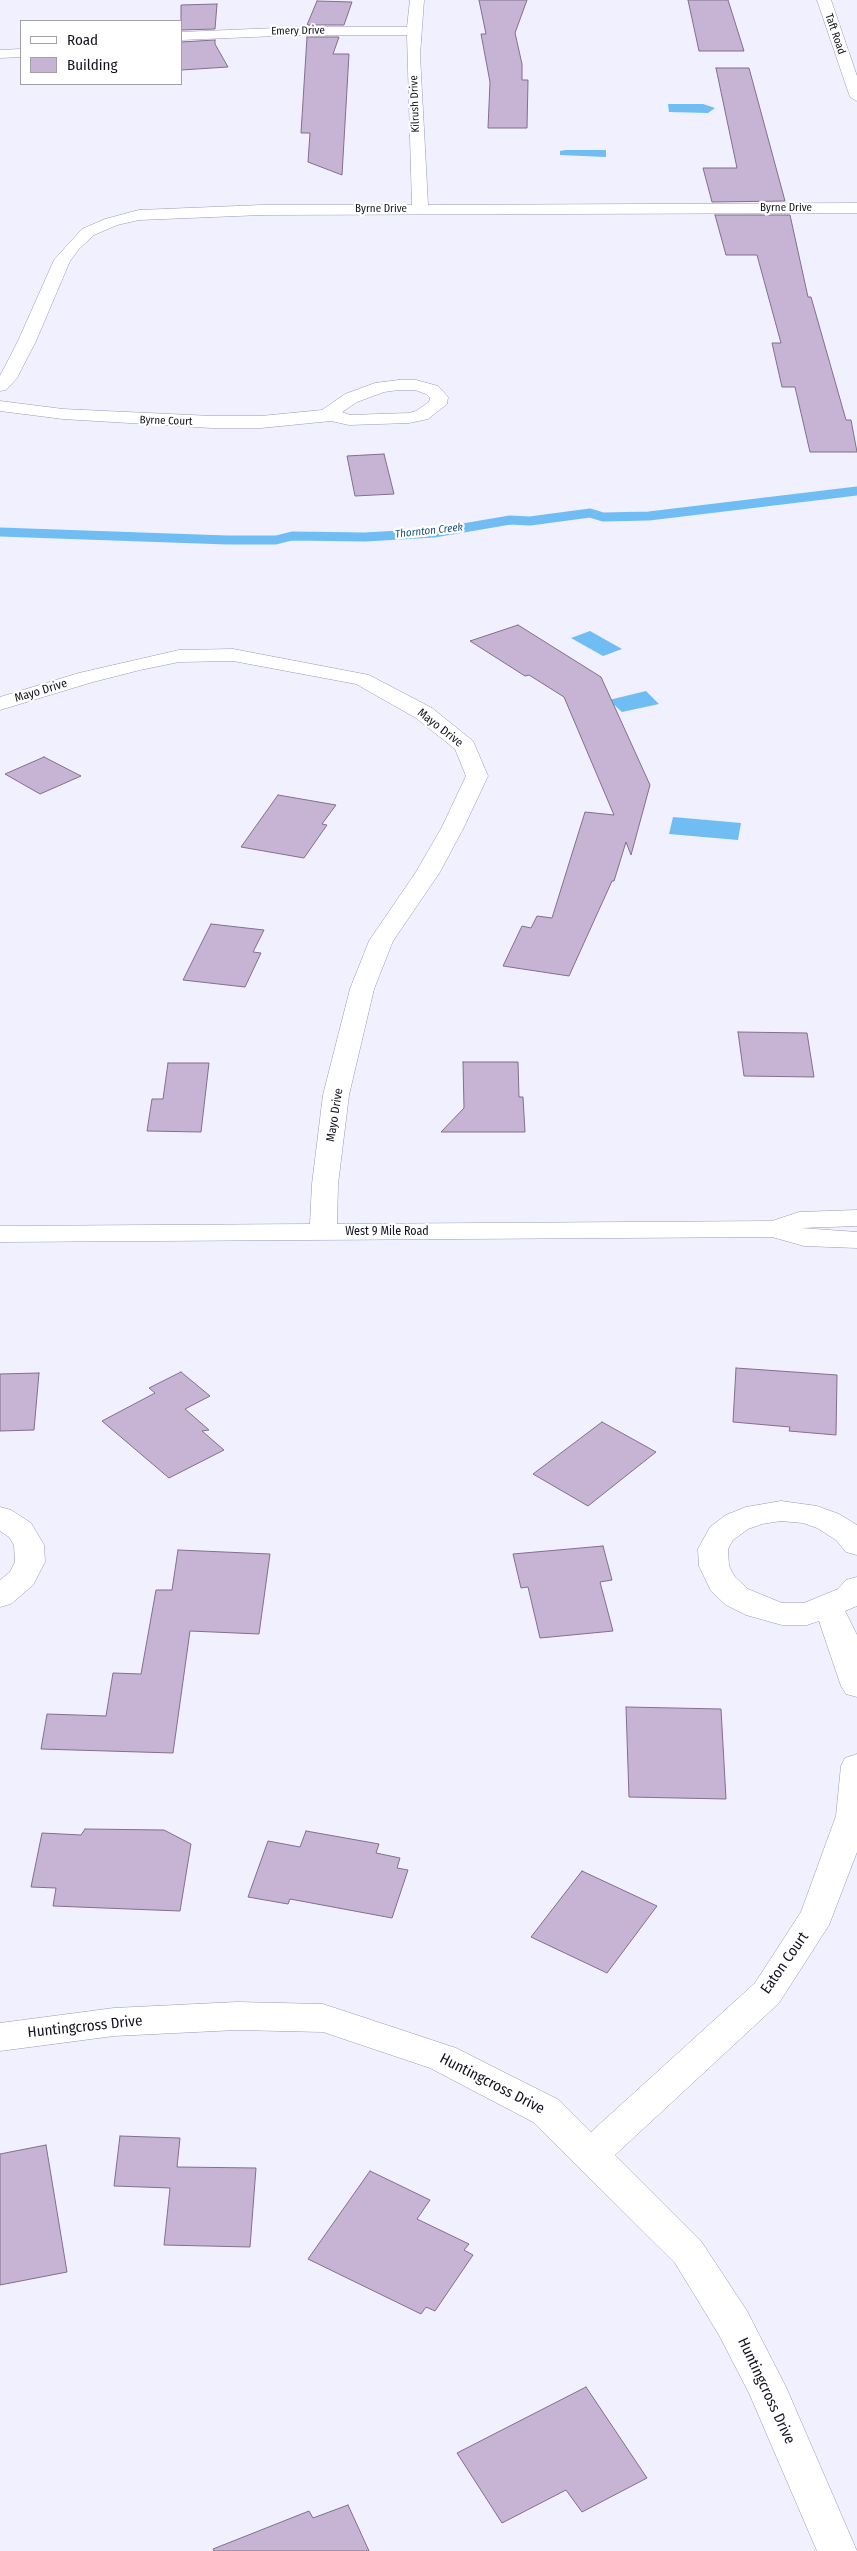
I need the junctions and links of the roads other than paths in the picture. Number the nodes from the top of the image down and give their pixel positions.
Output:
1 (417, 0) edge
2 (824, 0) edge
3 (414, 31) junction
4 (182, 36) edge
5 (20, 52) edge
6 (0, 54) edge
7 (857, 97) edge
8 (857, 208) edge
9 (420, 209) junction
10 (0, 386) edge
11 (0, 406) edge
12 (332, 415) junction
13 (0, 704) edge
14 (857, 1218) edge
15 (773, 1229) junction
16 (323, 1232) junction
17 (0, 1234) edge
18 (857, 1240) edge
19 (0, 1517) edge
20 (857, 1544) edge
21 (857, 1588) edge
22 (0, 1596) edge
23 (827, 1606) junction
24 (857, 1686) edge
25 (857, 1766) edge
26 (0, 2037) edge
27 (590, 2154) junction
28 (838, 2551) edge

1 - 3 street, Kilrush Drive
2 - 7 street, Taft Road
3 - 4 street, Emery Drive
3 - 9 street, Kilrush Drive
5 - 6 street
8 - 9 street, Byrne Drive
9 - 10 street, Byrne Drive
11 - 12 street, Byrne Court
12 - 12 street, Byrne Court
13 - 16 street, Mayo Drive
14 - 15 street, West 9 Mile Road
15 - 16 street, West 9 Mile Road
15 - 18 street, West 9 Mile Road
16 - 17 street, West 9 Mile Road
19 - 22 street
20 - 23 street
21 - 23 street
23 - 24 street
25 - 27 street, Eaton Court
26 - 27 street, Huntingcross Drive
27 - 28 street, Huntingcross Drive

